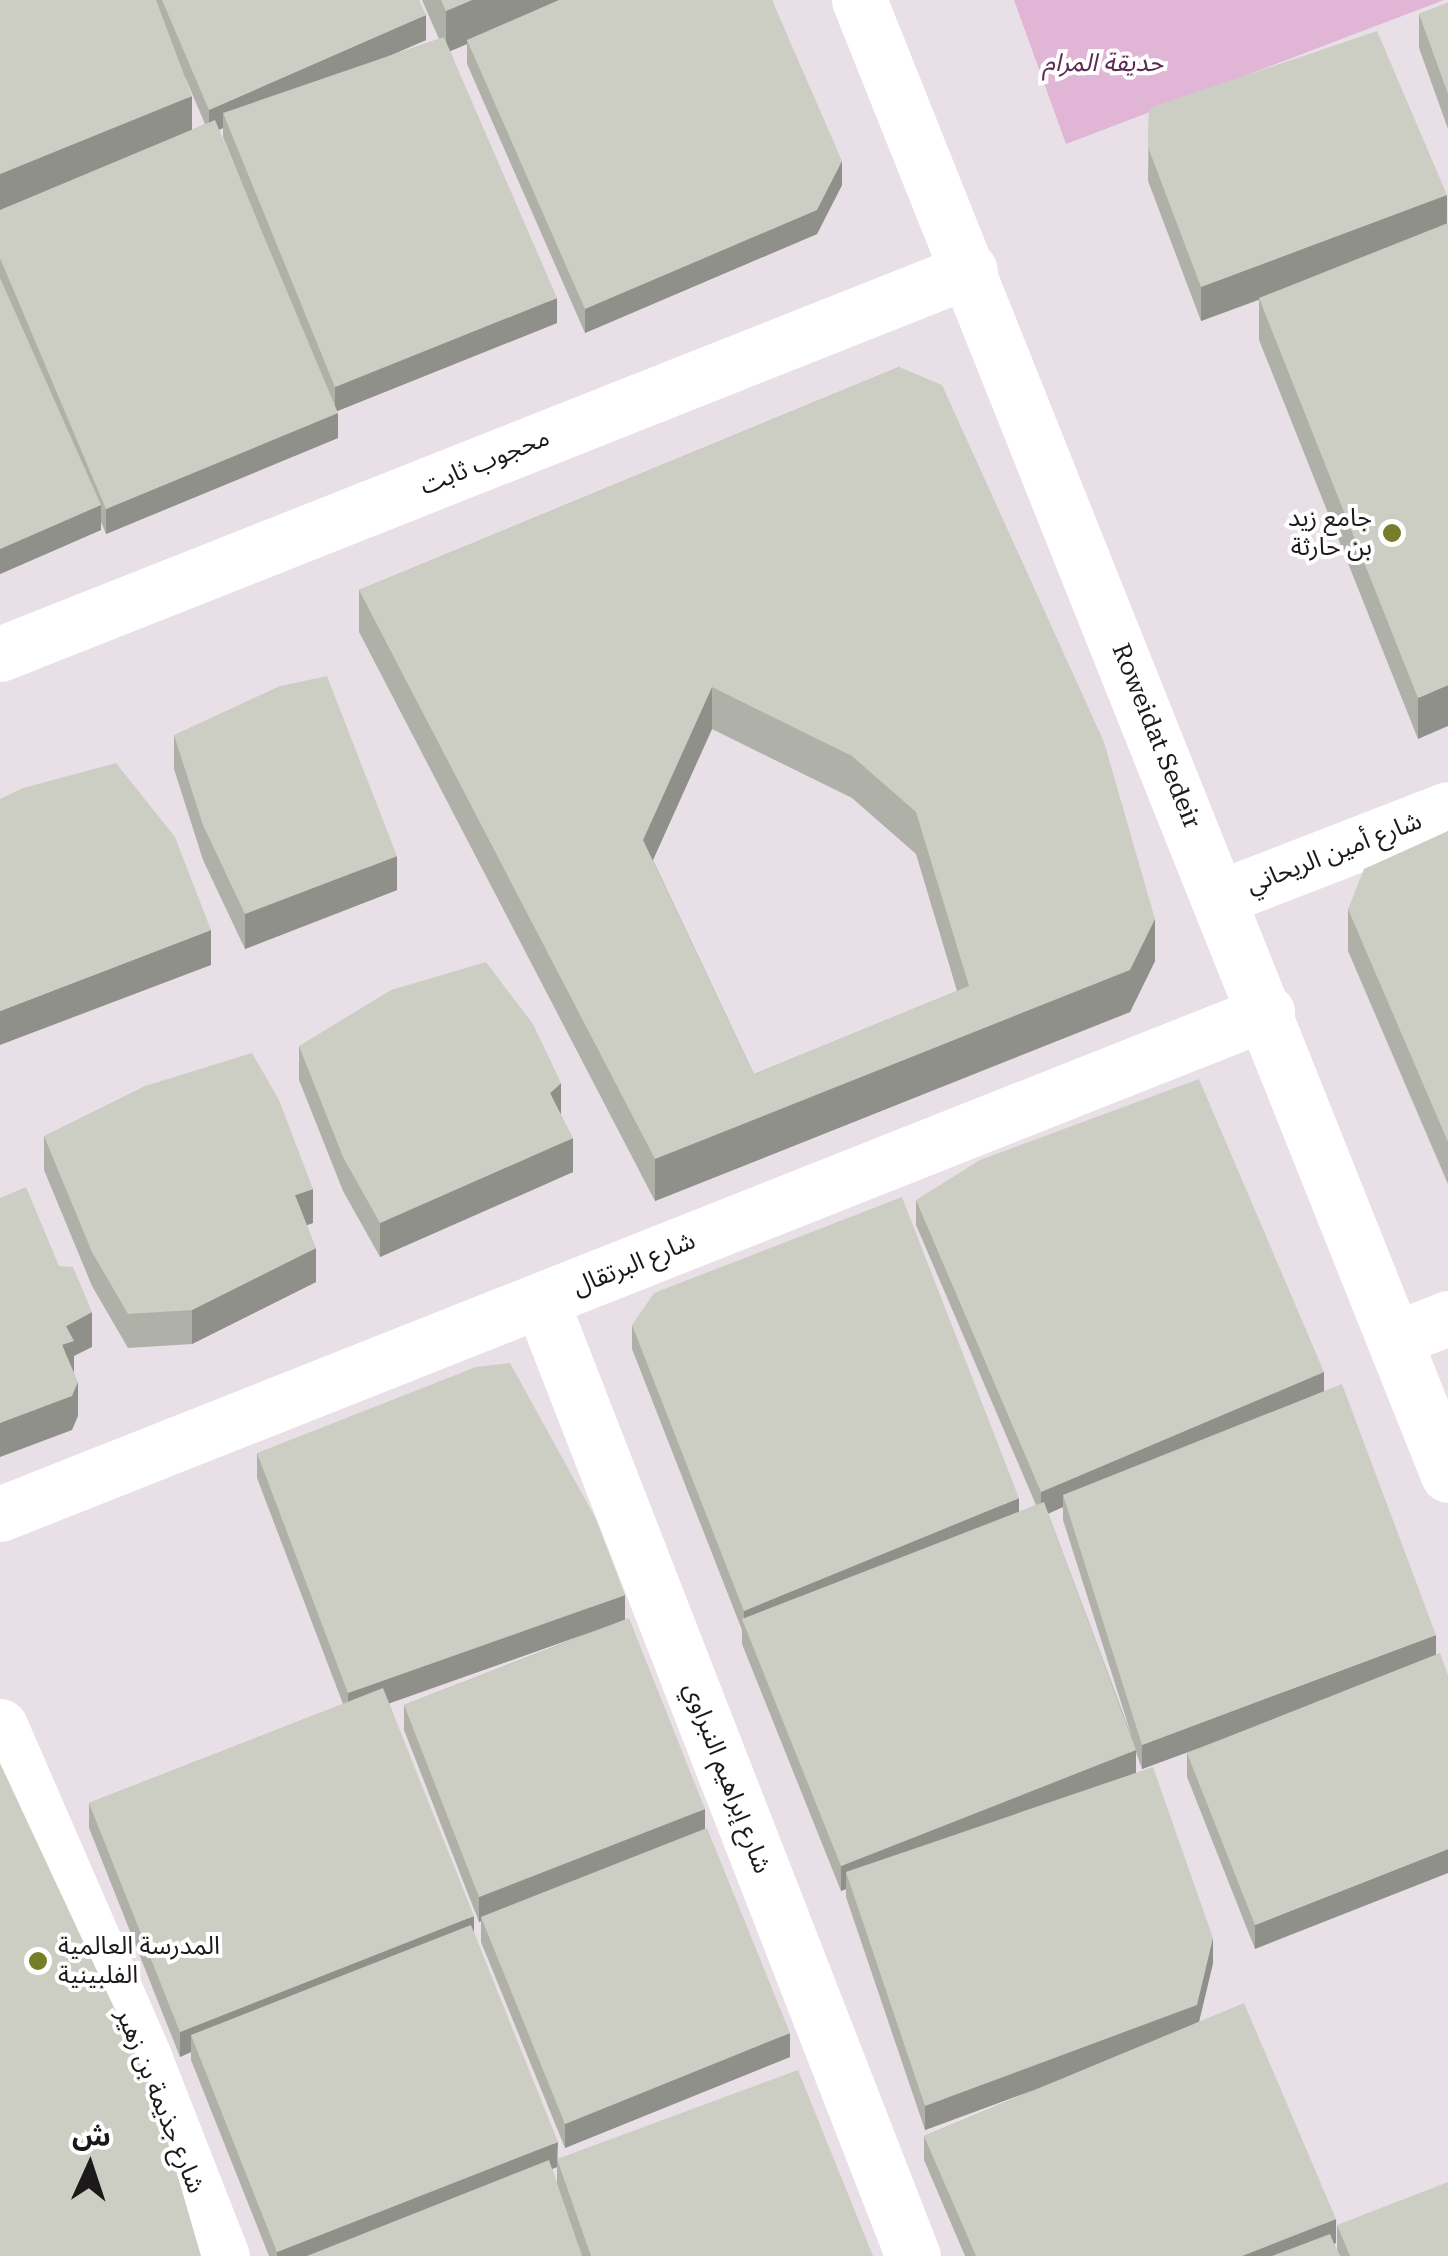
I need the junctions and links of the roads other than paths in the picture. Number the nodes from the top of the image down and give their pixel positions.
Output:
1 (859, 0) edge
2 (970, 270) junction
3 (0, 654) edge
4 (1448, 809) edge
5 (1221, 898) junction
6 (1267, 1012) junction
7 (541, 1301) junction
8 (1448, 1318) edge
9 (1395, 1339) junction
10 (1448, 1475) edge
11 (0, 1514) edge
12 (0, 1726) edge
13 (222, 2256) edge
14 (913, 2256) edge

1 - 2 street, Roweidat Sedeir
2 - 3 street, محجوب ثابت
2 - 5 street, Roweidat Sedeir
4 - 5 street, شارع أمين الريحاني
5 - 6 street, Roweidat Sedeir
6 - 7 street, شارع البرتقال
6 - 9 street, Roweidat Sedeir
7 - 11 street, شارع البرتقال
7 - 14 street, شارع إبراهيم النبراوي
8 - 9 street
9 - 10 street, Roweidat Sedeir
12 - 13 street, شارع جذيمة بن زهير

